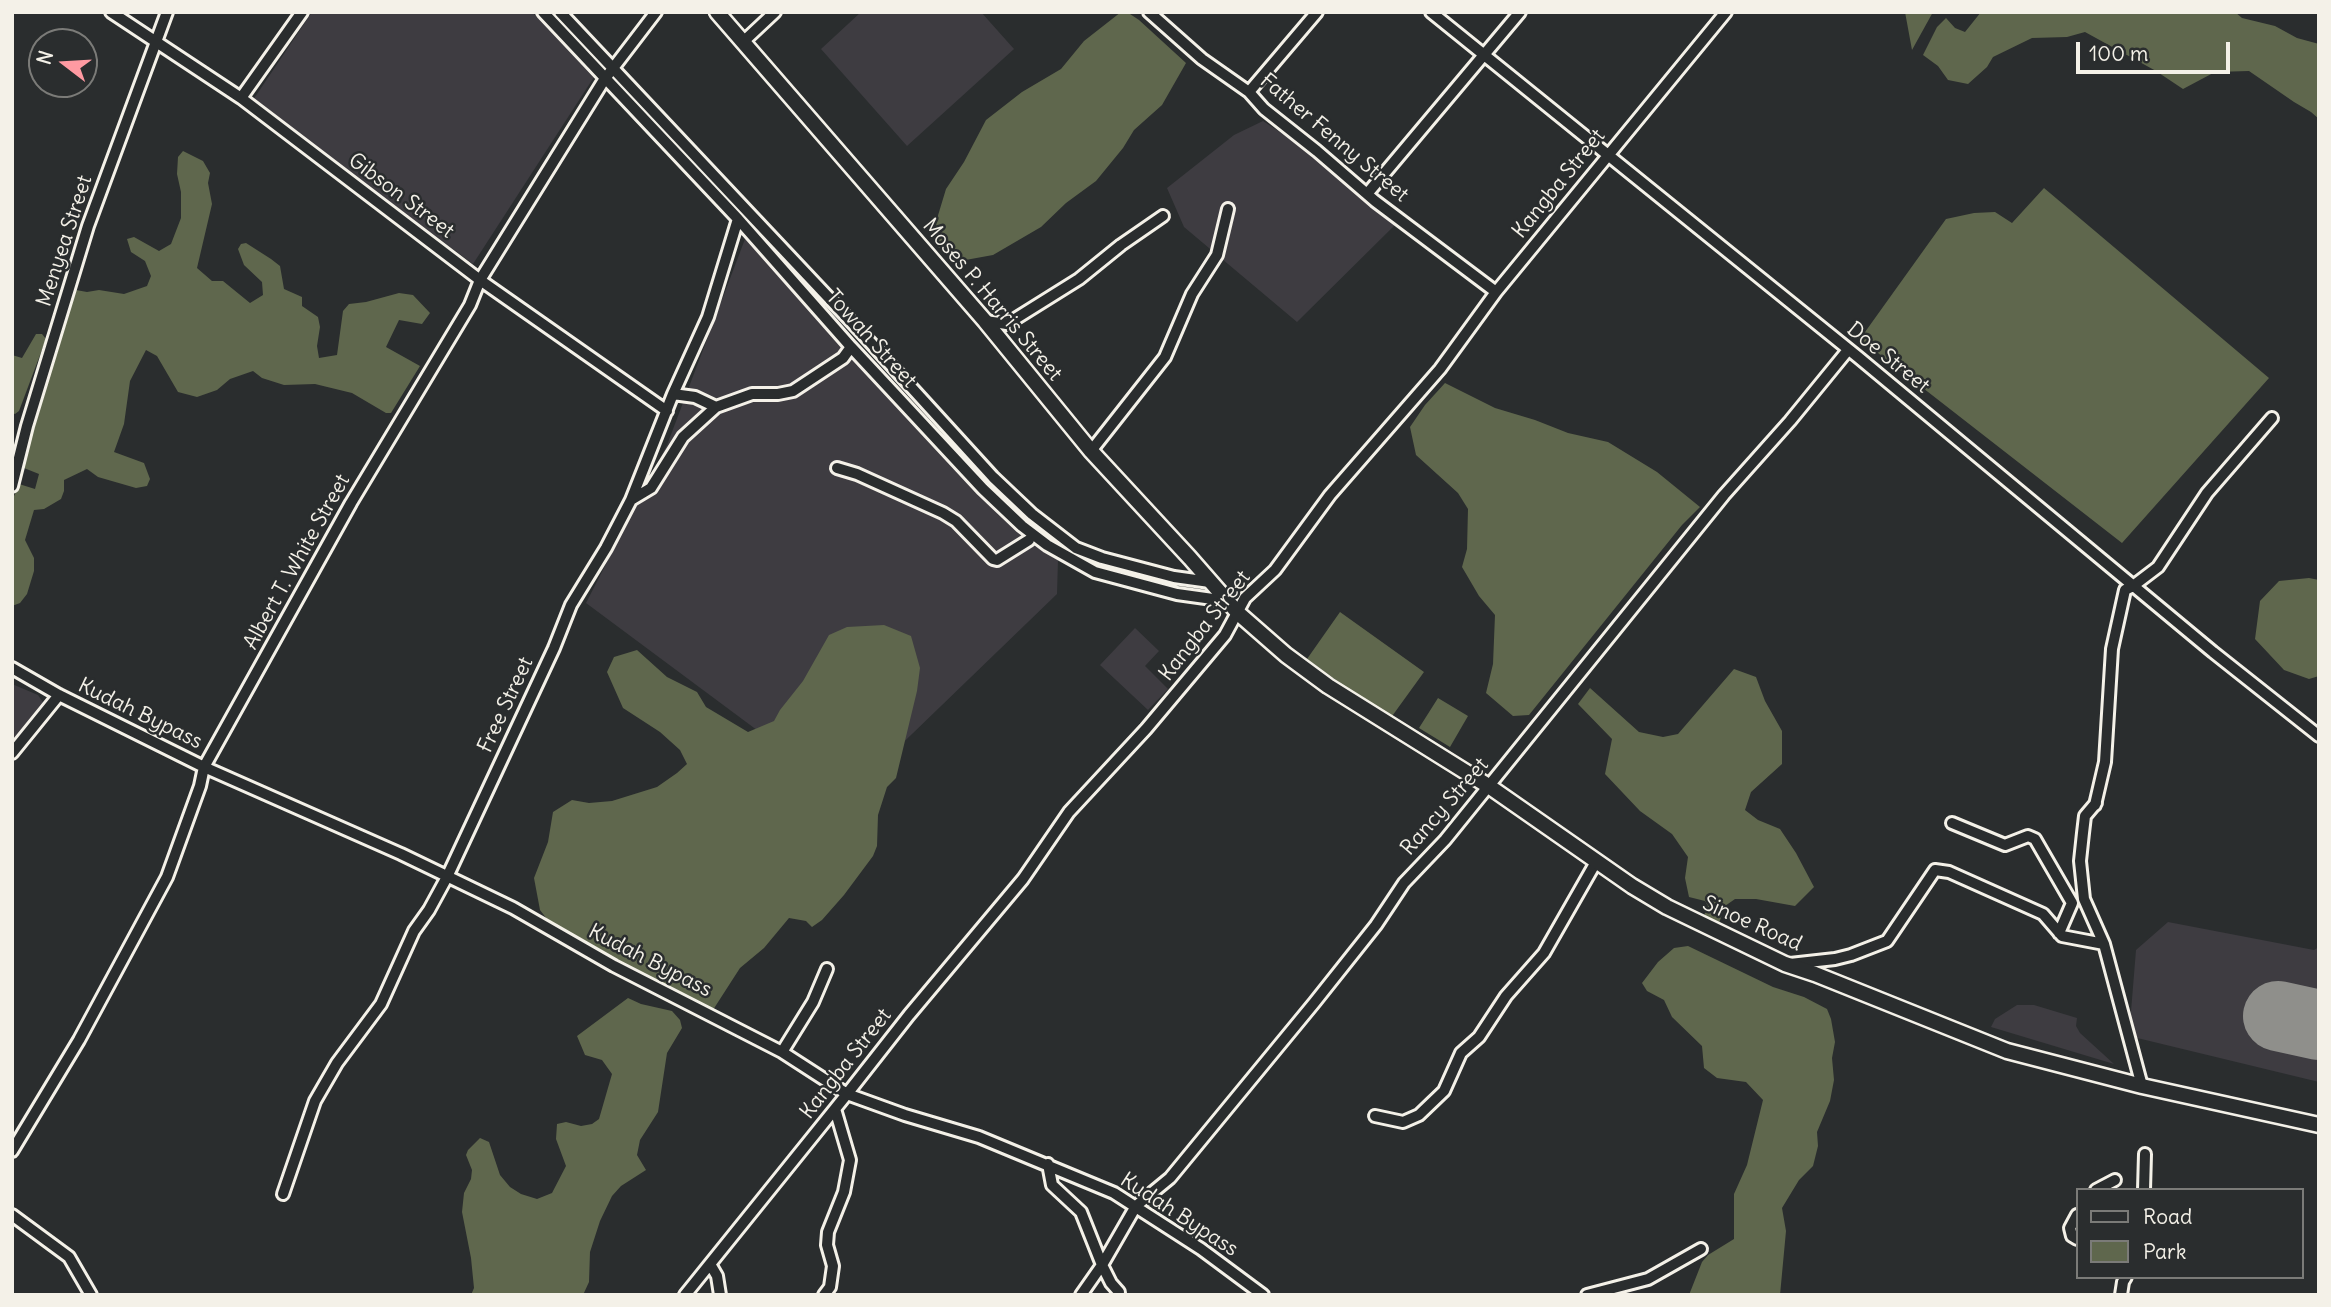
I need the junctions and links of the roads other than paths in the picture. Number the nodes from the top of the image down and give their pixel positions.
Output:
1 (111, 12) edge
2 (167, 12) edge
3 (302, 12) edge
4 (543, 12) edge
5 (560, 12) edge
6 (656, 12) edge
7 (717, 12) edge
8 (775, 12) edge
9 (1149, 12) edge
10 (1317, 12) edge
11 (1431, 12) edge
12 (1520, 12) edge
13 (1726, 12) edge
14 (155, 42) junction
15 (744, 42) junction
16 (1484, 56) junction
17 (612, 68) junction
18 (604, 80) junction
19 (1249, 92) junction
20 (240, 99) junction
21 (1608, 156) junction
22 (1367, 194) junction
23 (1228, 209) dead end
24 (1163, 216) dead end
25 (738, 219) junction
26 (480, 280) junction
27 (1496, 292) junction
28 (985, 321) junction
29 (851, 347) junction
30 (1848, 350) junction
31 (673, 394) junction
32 (716, 407) junction
33 (667, 411) junction
34 (2272, 418) dead end
35 (1091, 451) junction
36 (837, 468) dead end
37 (12, 486) edge
38 (631, 500) junction
39 (1029, 540) dead end
40 (1210, 582) junction
41 (2133, 586) junction
42 (1227, 601) junction
43 (1238, 613) junction
44 (12, 668) edge
45 (59, 695) junction
46 (2319, 736) edge
47 (12, 753) edge
48 (204, 766) junction
49 (1490, 787) junction
50 (1952, 823) dead end
51 (1596, 862) junction
52 (447, 877) junction
53 (2059, 933) junction
54 (2104, 944) junction
55 (1785, 964) junction
56 (828, 969) dead end
57 (782, 1052) junction
58 (2142, 1086) junction
59 (848, 1094) junction
60 (835, 1109) junction
61 (1376, 1116) dead end
62 (2319, 1125) edge
63 (12, 1151) edge
64 (2145, 1154) dead end
65 (1048, 1164) junction
66 (2115, 1180) dead end
67 (2100, 1188) edge
68 (2144, 1188) edge
69 (284, 1194) dead end
70 (1136, 1206) junction
71 (12, 1215) edge
72 (2076, 1217) edge
73 (2076, 1238) edge
74 (1701, 1250) dead end
75 (710, 1264) junction
76 (1102, 1265) junction
77 (2124, 1279) edge
78 (1119, 1292) dead end
79 (91, 1295) edge
80 (685, 1295) edge
81 (720, 1295) edge
82 (824, 1295) edge
83 (1081, 1295) edge
84 (1263, 1295) edge
85 (1587, 1295) edge
86 (2121, 1295) edge

1 - 14 street, Gibson Street
2 - 14 street, Menyea Street
3 - 20 street
4 - 18 street, Towah Street
5 - 17 street, Towah Street
6 - 17 street, Albert T. White Street
7 - 15 highway, Moses P. Harris Street
8 - 15 street
9 - 19 street, Father Fenny Street
10 - 19 street
11 - 16 street, Doe Street
12 - 16 street
13 - 21 street, Kangba Street
14 - 20 street, Gibson Street
14 - 37 street, Menyea Street
15 - 28 highway, Moses P. Harris Street
16 - 21 street, Doe Street
16 - 22 street
17 - 18 street, Albert T. White Street
17 - 40 street, Towah Street
18 - 25 street, Towah Street
18 - 26 street, Albert T. White Street
19 - 22 street, Father Fenny Street
20 - 26 street, Gibson Street
21 - 27 street, Kangba Street
21 - 30 street, Doe Street
22 - 27 street, Father Fenny Street
23 - 35 street
24 - 28 street
25 - 29 street, Towah Street
25 - 31 street, Free Street
26 - 33 street, Gibson Street
26 - 48 street, Albert T. White Street
27 - 43 street, Kangba Street
28 - 35 highway, Moses P. Harris Street
29 - 32 street
29 - 42 street, Towah Street
30 - 41 street, Doe Street
30 - 49 street, Rancy Street
31 - 32 street
31 - 33 street, Free Street
32 - 38 street
33 - 38 street, Free Street
34 - 41 street
35 - 40 highway, Moses P. Harris Street
36 - 39 street
38 - 52 street, Free Street
40 - 42 highway, Moses P. Harris Street
41 - 46 street, Doe Street
41 - 54 street
42 - 43 highway, Moses P. Harris Street
43 - 49 highway, Sinoe Road
43 - 59 street, Kangba Street
44 - 45 street, Kudah Bypass
45 - 47 street
45 - 48 street, Kudah Bypass
48 - 52 street, Kudah Bypass
48 - 63 street, Albert T. White Street
49 - 51 highway, Sinoe Road
49 - 70 street, Rancy Street
50 - 53 street
51 - 55 highway, Sinoe Road
51 - 61 street
52 - 57 street, Kudah Bypass
52 - 69 street, Free Street
53 - 54 street
53 - 55 street
54 - 58 street
55 - 58 highway, Sinoe Road
56 - 57 street
57 - 59 street, Kudah Bypass
58 - 62 highway, Sinoe Road
59 - 60 street, Kangba Street
59 - 65 street, Kudah Bypass
60 - 75 street, Kangba Street
60 - 82 street
64 - 68 street
65 - 70 street, Kudah Bypass
65 - 76 street
66 - 67 street
70 - 76 street, Rancy Street
70 - 84 street, Kudah Bypass
71 - 79 street
72 - 73 street
74 - 85 street
75 - 80 street, Kangba Street
75 - 81 street
76 - 78 street
76 - 83 street, Rancy Street
77 - 86 street

